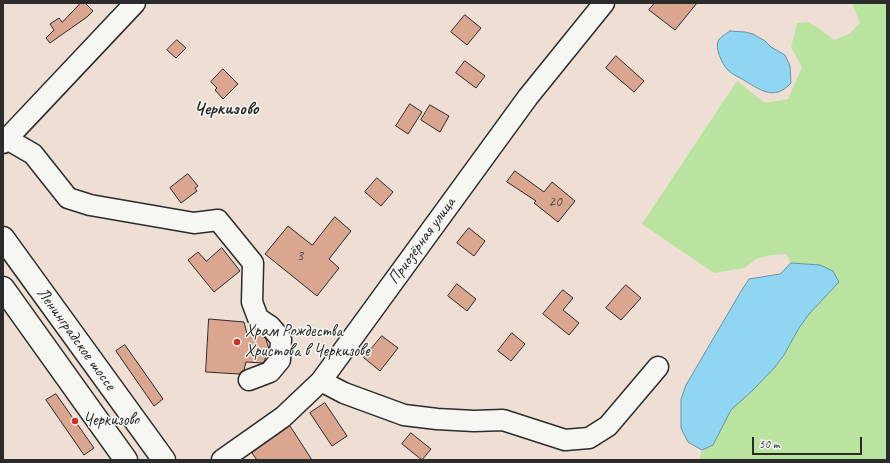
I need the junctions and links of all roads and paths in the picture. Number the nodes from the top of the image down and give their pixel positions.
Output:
1 (135, 3) edge
2 (604, 3) edge
3 (5, 141) edge
4 (3, 238) edge
5 (3, 288) edge
6 (658, 367) dead end
7 (249, 380) dead end
8 (320, 381) junction
9 (231, 457) edge
10 (126, 460) edge
11 (164, 460) edge

1 - 3 street
2 - 8 street, Приозёрная улица
3 - 7 street
4 - 11 highway, Ленинградское шоссе
5 - 10 highway, Ленинградское шоссе
6 - 8 street
8 - 9 street, Приозёрная улица

